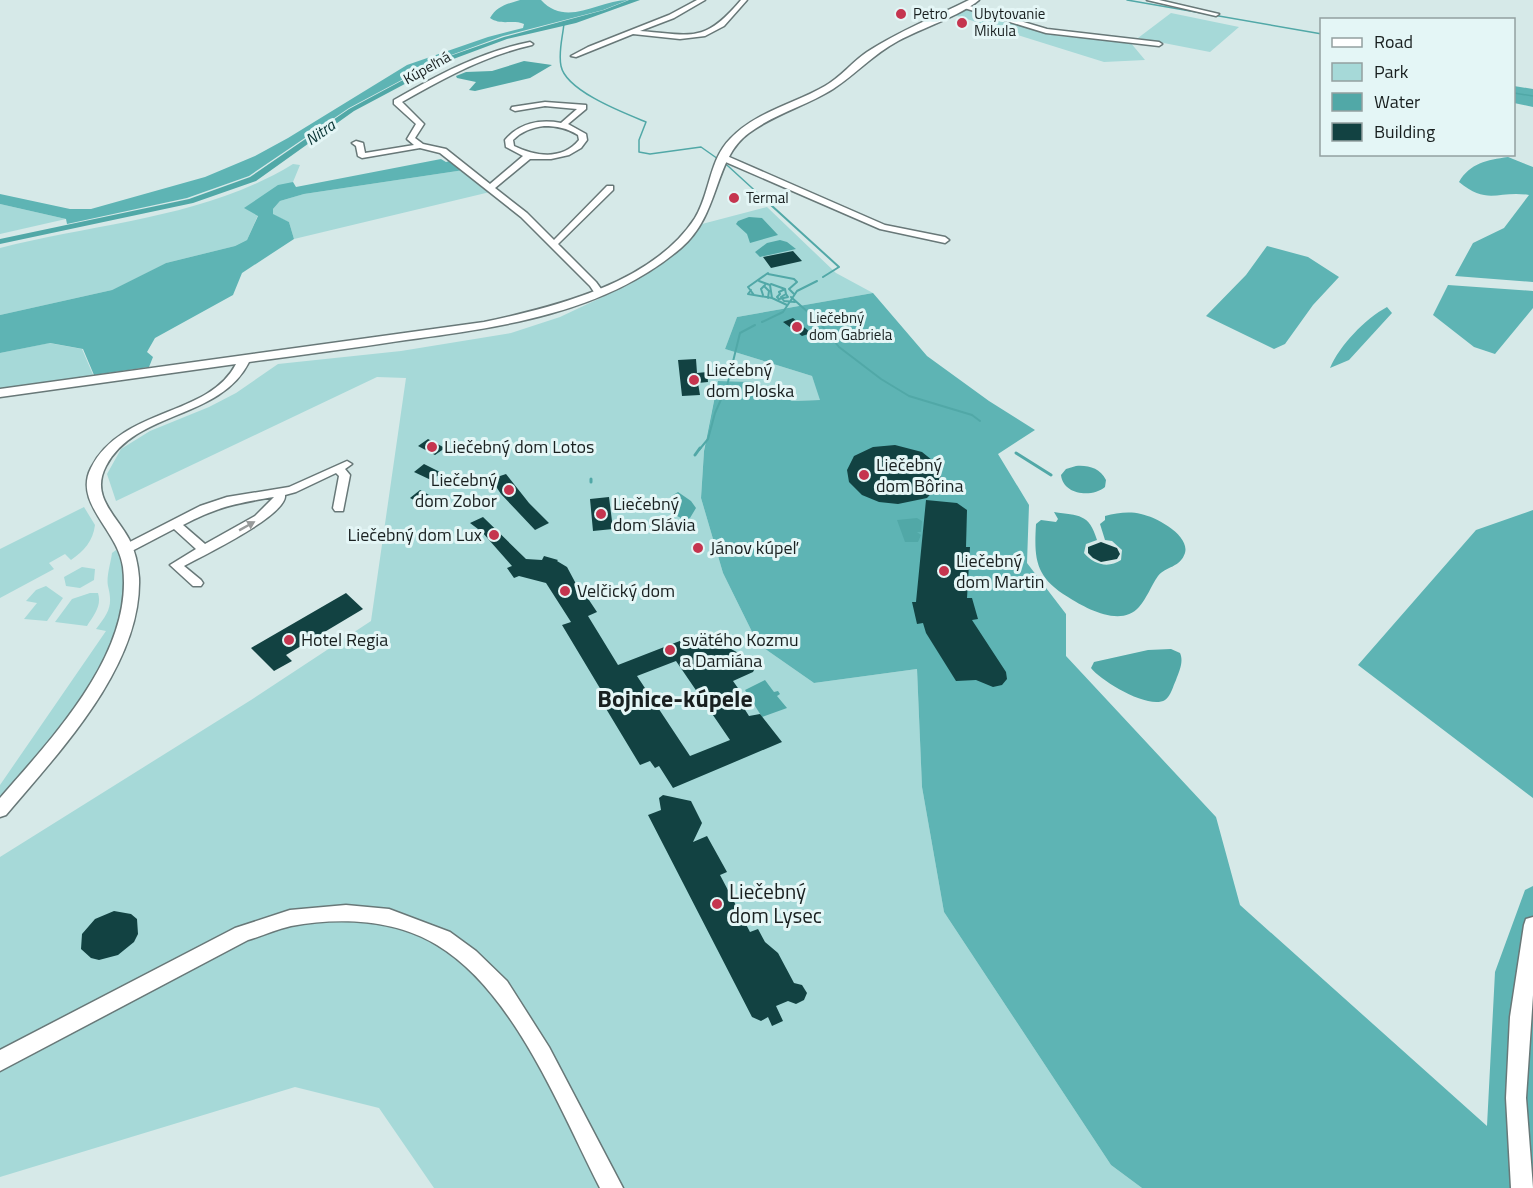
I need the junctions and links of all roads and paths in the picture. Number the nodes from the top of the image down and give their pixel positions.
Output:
1 (702, 0) edge
2 (744, 0) edge
3 (975, 0) edge
4 (1150, 0) edge
5 (963, 6) junction
6 (1216, 14) dead end
7 (645, 30) junction
8 (530, 44) dead end
9 (1159, 44) dead end
10 (574, 56) dead end
11 (515, 109) dead end
12 (563, 125) junction
13 (356, 143) dead end
14 (420, 146) junction
15 (528, 156) junction
16 (722, 163) junction
17 (491, 188) junction
18 (610, 188) dead end
19 (945, 240) dead end
20 (554, 245) junction
21 (605, 291) junction
22 (244, 360) junction
23 (0, 393) edge
24 (279, 494) junction
25 (339, 508) dead end
26 (175, 524) junction
27 (126, 549) junction
28 (204, 549) junction
29 (197, 583) dead end
30 (0, 810) edge
31 (1533, 925) edge
32 (0, 1061) edge
33 (612, 1188) edge
34 (1522, 1188) edge

1 - 7 street
2 - 7 street
3 - 5 street
4 - 6 street
5 - 9 street
5 - 16 street
7 - 10 street
8 - 14 street, Kúpeľná
11 - 12 street
12 - 15 street
12 - 15 street
13 - 14 street
14 - 17 street
15 - 17 street
16 - 19 street
16 - 21 street
17 - 20 street
18 - 20 street
20 - 21 street
21 - 22 street
22 - 23 street
22 - 27 street
24 - 25 street
24 - 26 street
28 -> 24 street
26 - 27 street
26 - 28 street
27 - 30 street
28 - 29 street
31 - 34 street
32 - 33 street

